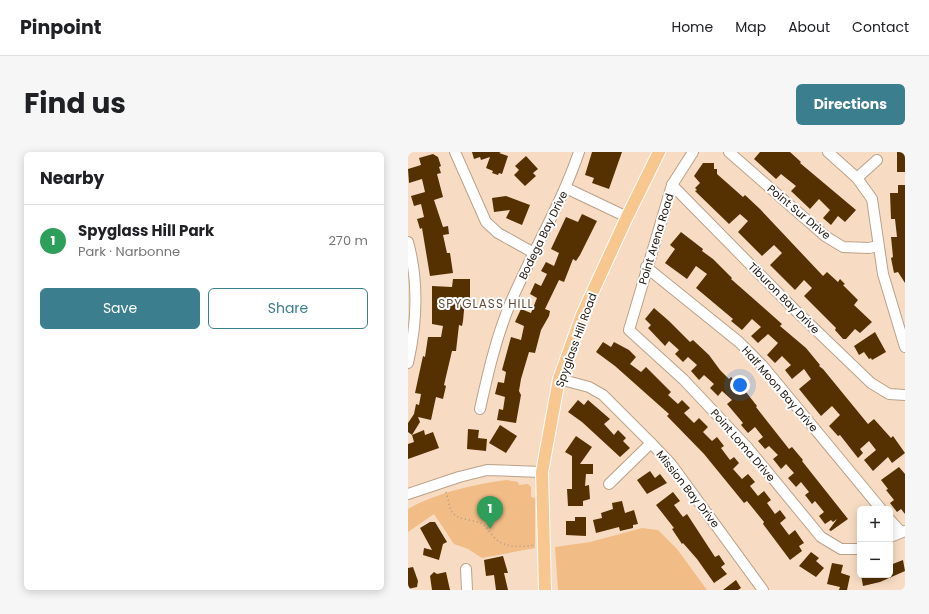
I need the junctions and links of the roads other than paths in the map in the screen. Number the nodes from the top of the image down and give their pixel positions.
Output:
1 (455, 152) edge
2 (579, 152) edge
3 (659, 152) edge
4 (692, 152) edge
5 (730, 152) edge
6 (828, 152) edge
7 (877, 160) dead end
8 (857, 178) junction
9 (672, 185) junction
10 (566, 188) junction
11 (626, 218) junction
12 (408, 242) edge
13 (878, 246) junction
14 (534, 253) junction
15 (646, 267) junction
16 (629, 330) joint
17 (905, 347) edge
18 (408, 363) edge
19 (559, 379) junction
20 (905, 395) edge
21 (480, 409) dead end
22 (651, 443) junction
23 (542, 472) junction
24 (609, 484) dead end
25 (408, 494) edge
26 (879, 506) edge
27 (893, 523) edge
28 (903, 531) edge
29 (893, 536) edge
30 (857, 549) edge
31 (466, 569) dead end
32 (467, 590) edge
33 (545, 590) edge
34 (763, 590) edge

1 - 14 street
2 - 10 street, Bodega Bay Drive
3 - 11 main road, Spyglass Hill Road
4 - 9 street, Point Arena Road
5 - 13 street, Point Sur Drive
6 - 8 street
7 - 8 street
8 - 13 street
9 - 15 street, Point Arena Road
9 - 20 street, Tiburon Bay Drive
10 - 11 street
10 - 14 street, Bodega Bay Drive
11 - 19 main road, Spyglass Hill Road
12 - 18 street
13 - 17 street
14 - 21 street, Bodega Bay Drive
15 - 16 street, Point Arena Road
15 - 26 street, Half Moon Bay Drive
16 - 30 street, Point Loma Drive
19 - 22 street, Mission Bay Drive
19 - 23 main road, Spyglass Hill Road
22 - 24 street
22 - 34 street, Mission Bay Drive
23 - 25 street
23 - 33 main road, Spyglass Hill Road
27 - 28 street
28 - 29 street
31 - 32 street

